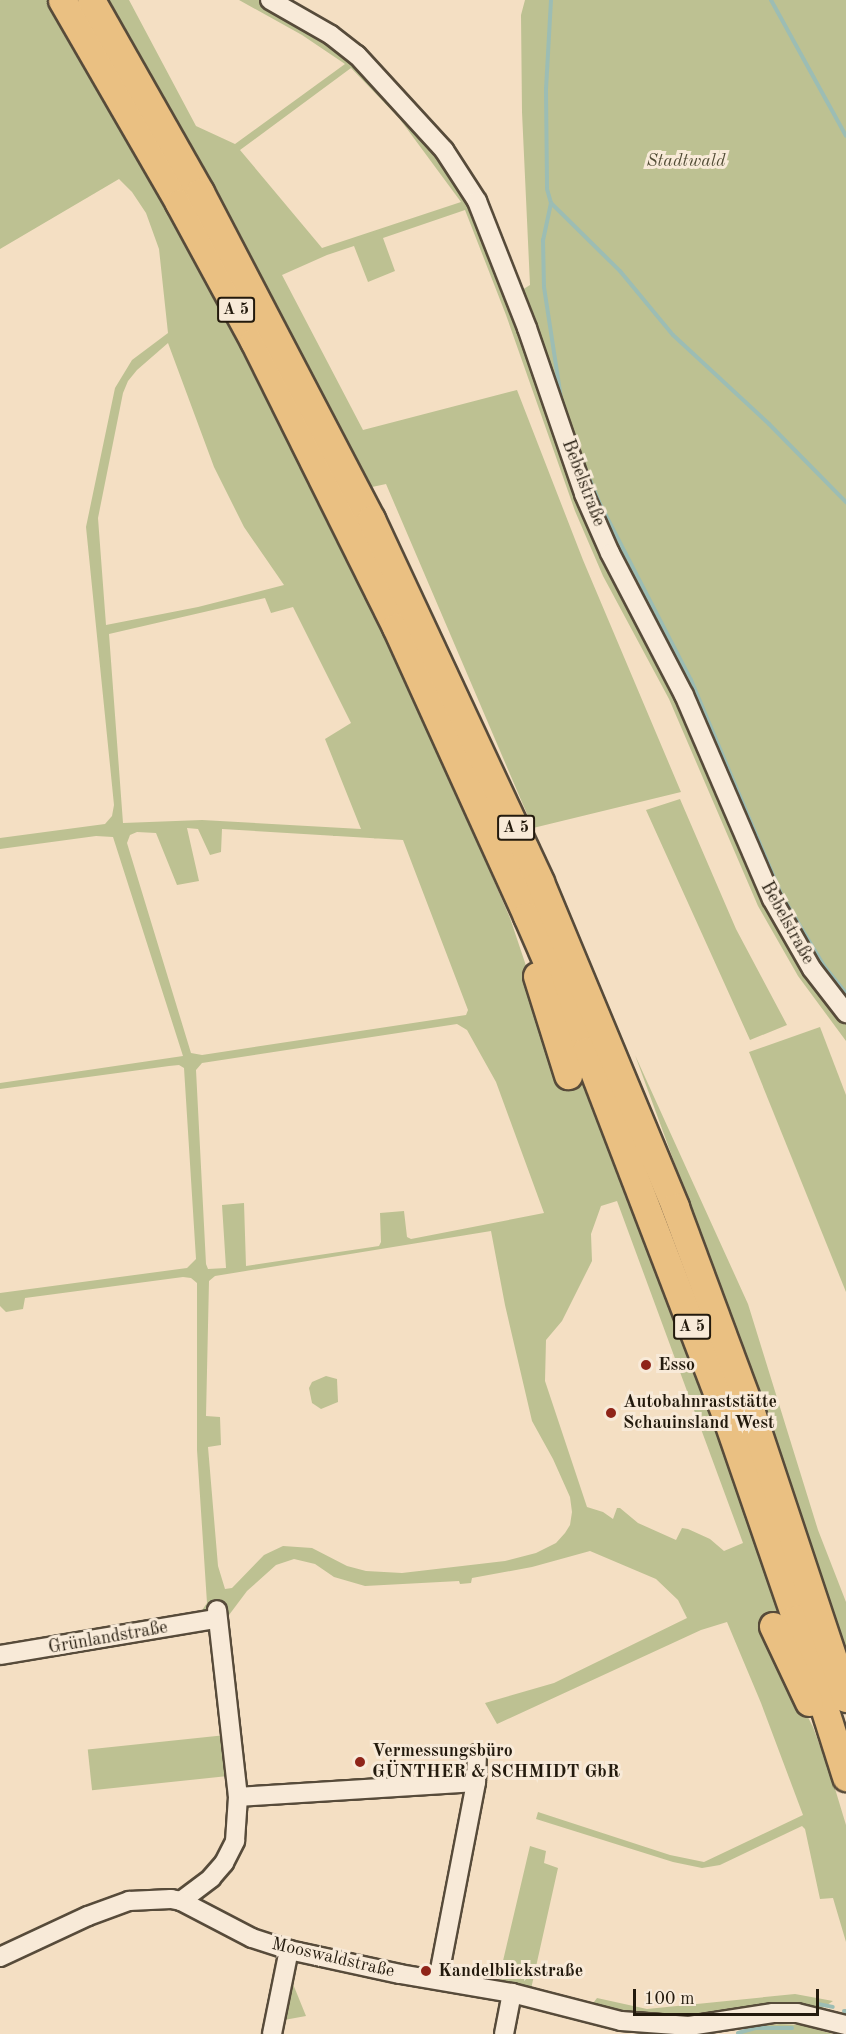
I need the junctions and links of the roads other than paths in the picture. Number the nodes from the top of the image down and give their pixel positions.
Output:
1 (62, 0) edge
2 (90, 0) edge
3 (270, 0) edge
4 (527, 916) junction
5 (846, 1013) edge
6 (568, 1075) dead end
7 (773, 1626) dead end
8 (0, 1655) edge
9 (846, 1698) edge
10 (837, 1746) junction
11 (477, 1754) dead end
12 (846, 1777) edge
13 (476, 1782) junction
14 (238, 1797) junction
15 (181, 1901) junction
16 (290, 1950) junction
17 (0, 1957) edge
18 (438, 1980) junction
19 (512, 1993) junction
20 (846, 2025) edge
21 (272, 2034) edge
22 (504, 2034) edge

1 - 4 highway, A 5
2 - 9 highway, A 5
3 - 5 street, Bebelstraße
4 - 6 highway
4 - 10 highway, A 5
7 - 10 highway
8 - 14 street, Grünlandstraße
10 - 12 highway, A 5
11 - 13 street
13 - 14 street
13 - 18 street
14 - 15 street
15 - 16 street, Mooswaldstraße
15 - 17 street, Mooswaldstraße
16 - 18 street, Mooswaldstraße
16 - 21 street
18 - 19 street, Mooswaldstraße
19 - 20 street, Mooswaldstraße
19 - 22 street

